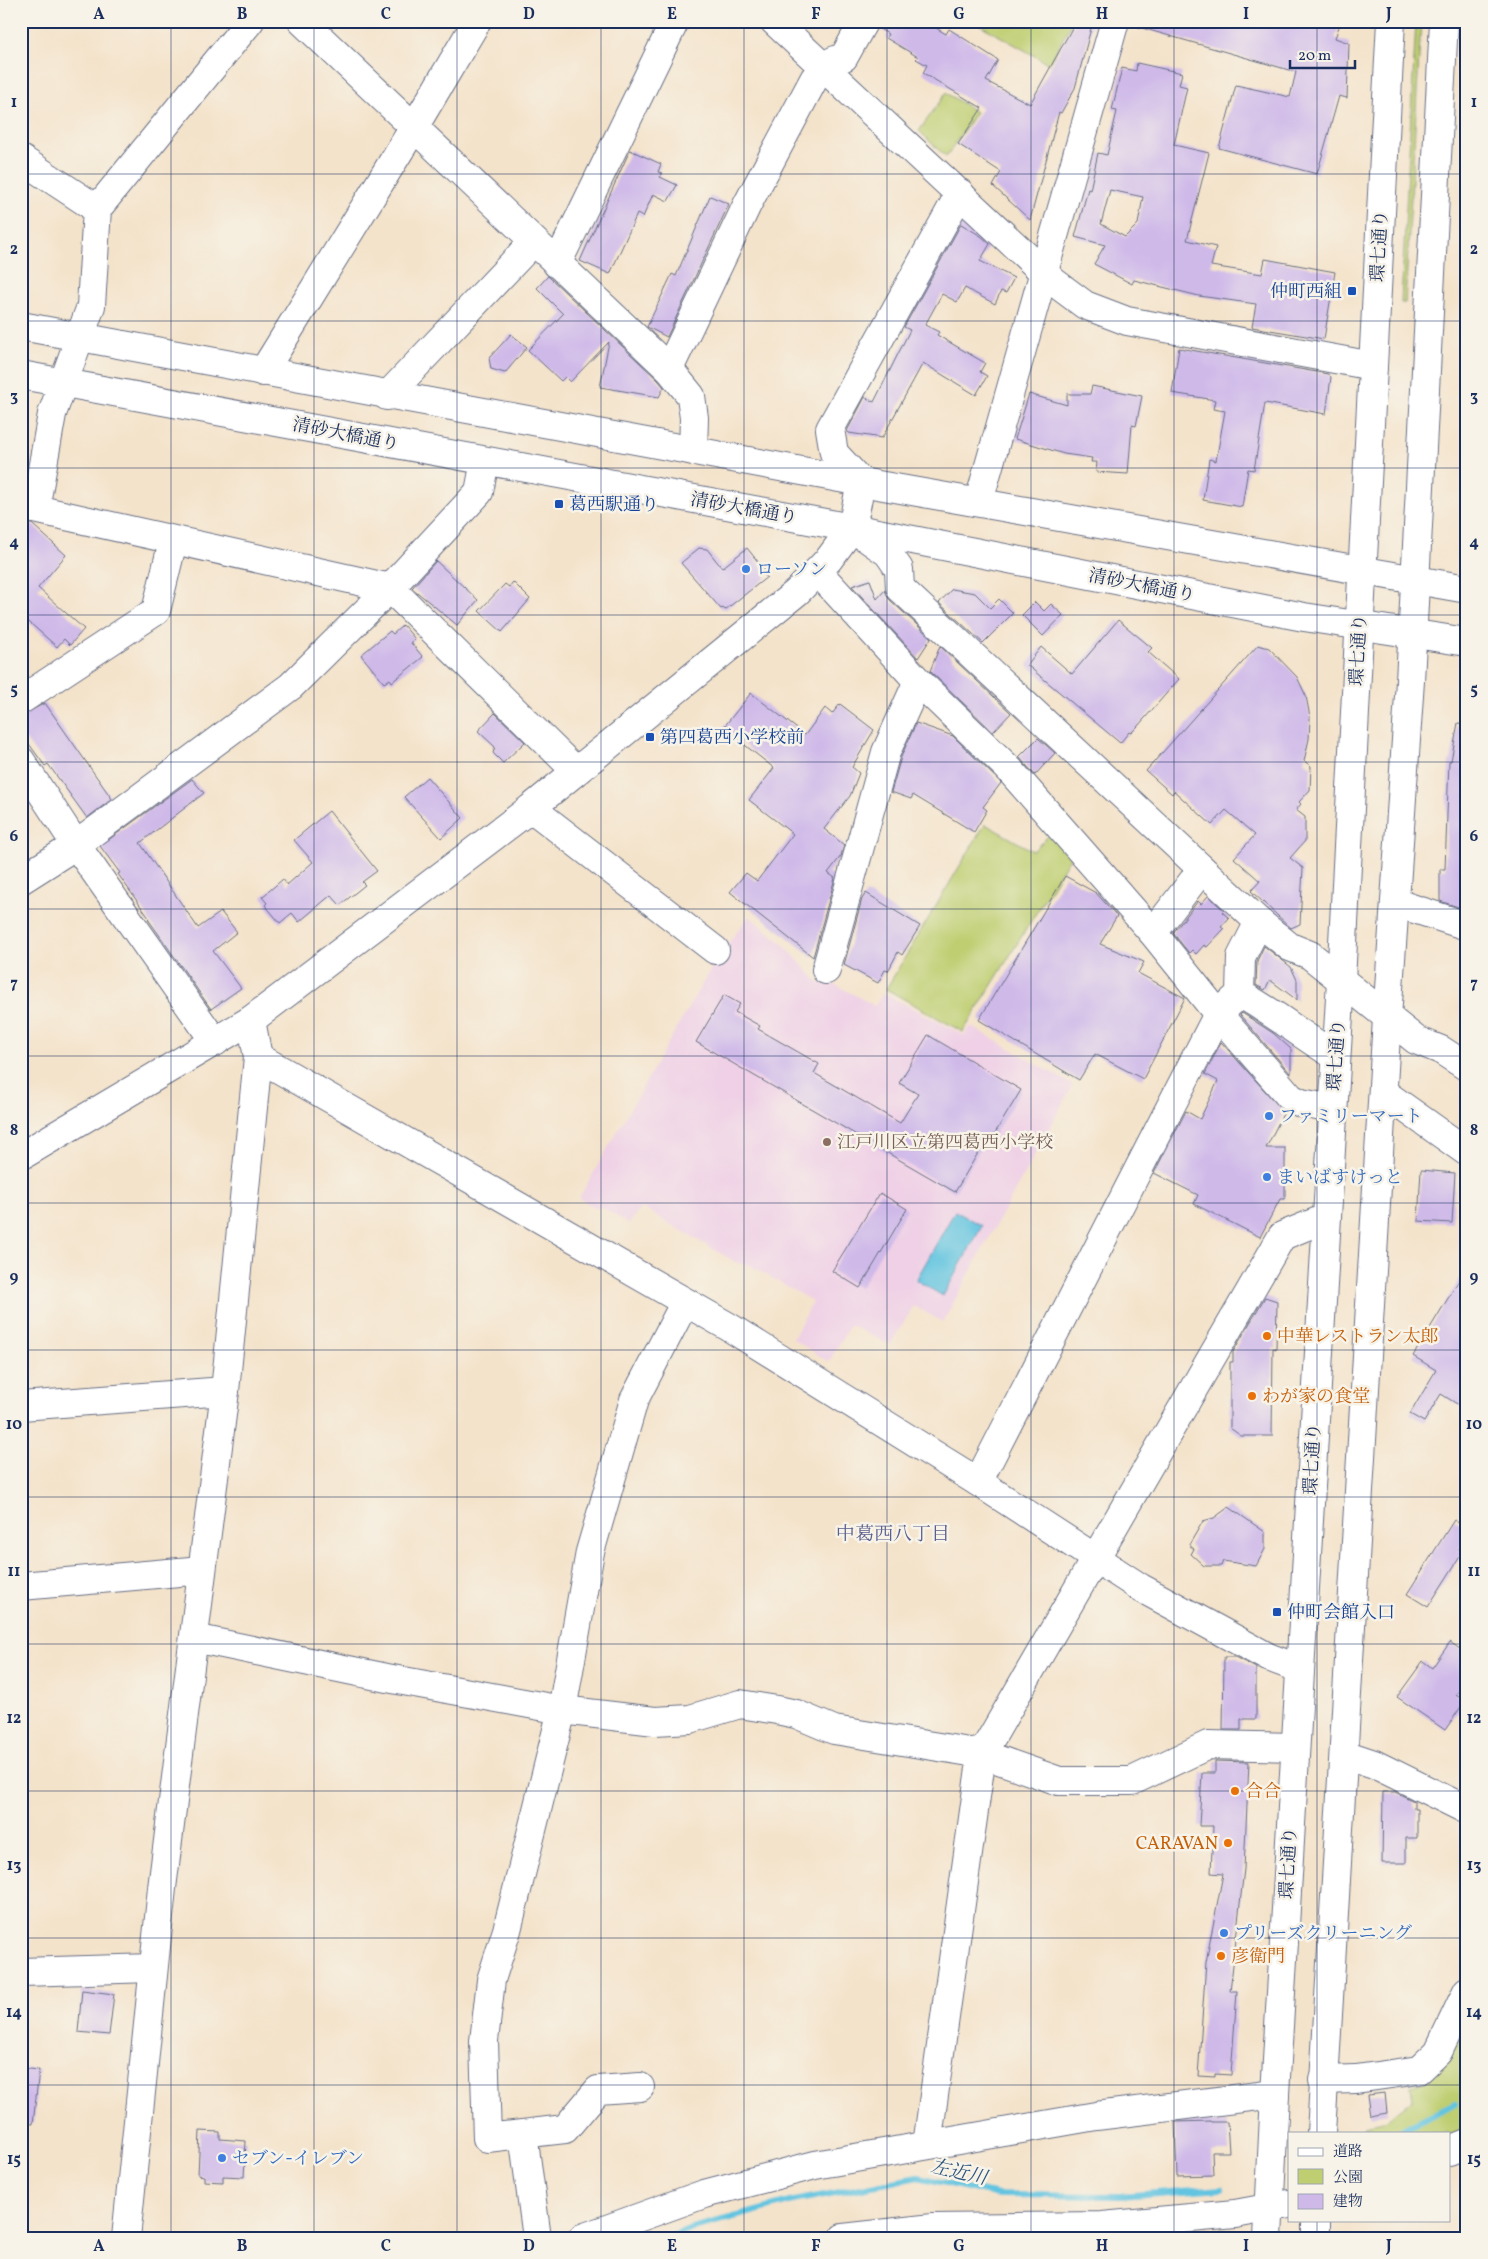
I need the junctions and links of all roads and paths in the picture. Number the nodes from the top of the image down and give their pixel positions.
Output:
1 (250, 21) edge
2 (477, 21) edge
3 (676, 21) edge
4 (774, 21) edge
5 (864, 21) edge
6 (1115, 21) edge
7 (1391, 21) edge
8 (1444, 21) edge
9 (310, 24) edge
10 (824, 69) junction
11 (414, 129) junction
12 (21, 160) edge
13 (960, 193) junction
14 (97, 208) junction
15 (533, 242) junction
16 (557, 264) junction
17 (1043, 271) junction
18 (21, 326) edge
19 (79, 338) junction
20 (1373, 366) junction
21 (669, 369) junction
22 (263, 372) junction
23 (21, 375) edge
24 (63, 382) junction
25 (387, 396) junction
26 (693, 451) junction
27 (485, 460) junction
28 (861, 482) junction
29 (979, 501) junction
30 (28, 508) edge
31 (852, 528) junction
32 (173, 541) junction
33 (1363, 571) junction
34 (818, 572) junction
35 (1415, 580) junction
36 (390, 588) junction
37 (1467, 589) edge
38 (1359, 626) junction
39 (1412, 633) junction
40 (1467, 642) edge
41 (918, 681) junction
42 (21, 700) edge
43 (21, 762) edge
44 (576, 771) junction
45 (531, 808) junction
46 (76, 845) junction
47 (1202, 869) junction
48 (21, 880) edge
49 (1396, 903) junction
50 (1259, 922) junction
51 (1467, 926) edge
52 (1153, 933) junction
53 (715, 950) dead end
54 (826, 970) dead end
55 (1341, 981) junction
56 (1240, 994) junction
57 (1218, 1014) junction
58 (1387, 1018) junction
59 (251, 1020) junction
60 (215, 1042) junction
61 (1336, 1056) junction
62 (258, 1057) junction
63 (1467, 1067) edge
64 (1384, 1093) junction
65 (1333, 1110) junction
66 (1467, 1152) edge
67 (21, 1156) edge
68 (1326, 1218) junction
69 (685, 1302) junction
70 (225, 1391) junction
71 (21, 1406) edge
72 (978, 1482) junction
73 (1095, 1558) junction
74 (202, 1570) junction
75 (21, 1586) edge
76 (194, 1638) junction
77 (1300, 1669) junction
78 (562, 1710) junction
79 (1295, 1746) junction
80 (982, 1754) junction
81 (1344, 1754) junction
82 (1467, 1810) edge
83 (153, 1968) junction
84 (21, 1972) edge
85 (1467, 1991) edge
86 (1323, 2080) junction
87 (640, 2087) dead end
88 (1275, 2094) junction
89 (1320, 2132) edge
90 (523, 2134) junction
91 (1467, 2144) edge
92 (927, 2145) junction
93 (1450, 2151) edge
94 (1279, 2206) edge
95 (1316, 2222) edge
96 (932, 2233) edge
97 (126, 2238) edge
98 (537, 2238) edge
99 (582, 2238) edge
100 (843, 2238) edge
101 (1268, 2238) edge
102 (1316, 2238) edge

1 - 14 street
2 - 11 street
3 - 16 street
4 - 10 street
5 - 10 street
6 - 17 street
7 - 20 street, 環七通り
8 - 35 street
9 - 11 street
10 - 13 street
10 - 21 street
11 - 15 street
11 - 22 street
12 - 14 street
13 - 17 street
13 - 28 street
14 - 19 street
15 - 16 street
15 - 25 street
16 - 21 street
17 - 20 street
17 - 29 street
18 - 19 street
19 - 22 street
19 - 24 street
20 - 33 street, 環七通り
21 - 26 street
22 - 25 street
23 - 24 street, 清砂大橋通り
24 - 27 street, 清砂大橋通り
24 - 30 street
25 - 26 street
26 - 28 street
27 - 31 street, 清砂大橋通り
27 - 36 street
28 - 29 street
28 - 31 street
29 - 33 street
30 - 32 street
31 - 34 street
31 - 38 street, 清砂大橋通り
31 - 47 street
32 - 36 street
32 - 42 street
33 - 35 street
33 - 38 street, 環七通り
34 - 41 street
34 - 44 street
35 - 37 street
35 - 39 street
36 - 44 street
36 - 46 street
38 - 39 street, 清砂大橋通り
38 - 55 street, 環七通り
39 - 40 street, 清砂大橋通り
39 - 49 street
41 - 52 street
41 - 54 street
43 - 46 street
44 - 45 street
45 - 53 street
45 - 59 street
46 - 48 street
46 - 60 street
47 - 50 street
47 - 52 street
49 - 51 street
49 - 58 street
50 - 55 street
50 - 56 street
52 - 57 street
55 - 58 street
55 - 61 street, 環七通り
56 - 57 street
56 - 61 street
57 - 65 street
57 - 72 street
58 - 63 street
58 - 64 street
59 - 60 street
59 - 62 street
60 - 67 street
61 - 65 street, 環七通り
62 - 69 street
62 - 70 street
64 - 66 street
64 - 81 street
65 - 68 street, 環七通り
68 - 73 street
68 - 77 street, 環七通り
69 - 72 street
69 - 78 street
70 - 71 street
70 - 74 street
72 - 73 street
73 - 77 street
73 - 80 street
74 - 75 street
74 - 76 street
76 - 78 street
76 - 83 street
77 - 79 street, 環七通り
78 - 80 street
78 - 90 street
79 - 80 street
79 - 88 street, 環七通り
80 - 92 street
81 - 82 street
81 - 86 street
83 - 84 street
83 - 97 street
85 - 86 street
86 - 89 street
87 - 90 street
88 - 92 street
88 - 94 street, 環七通り
90 - 98 street
91 - 93 street
92 - 99 street
94 - 96 street
94 - 101 street, 環七通り
95 - 102 street
96 - 100 street

